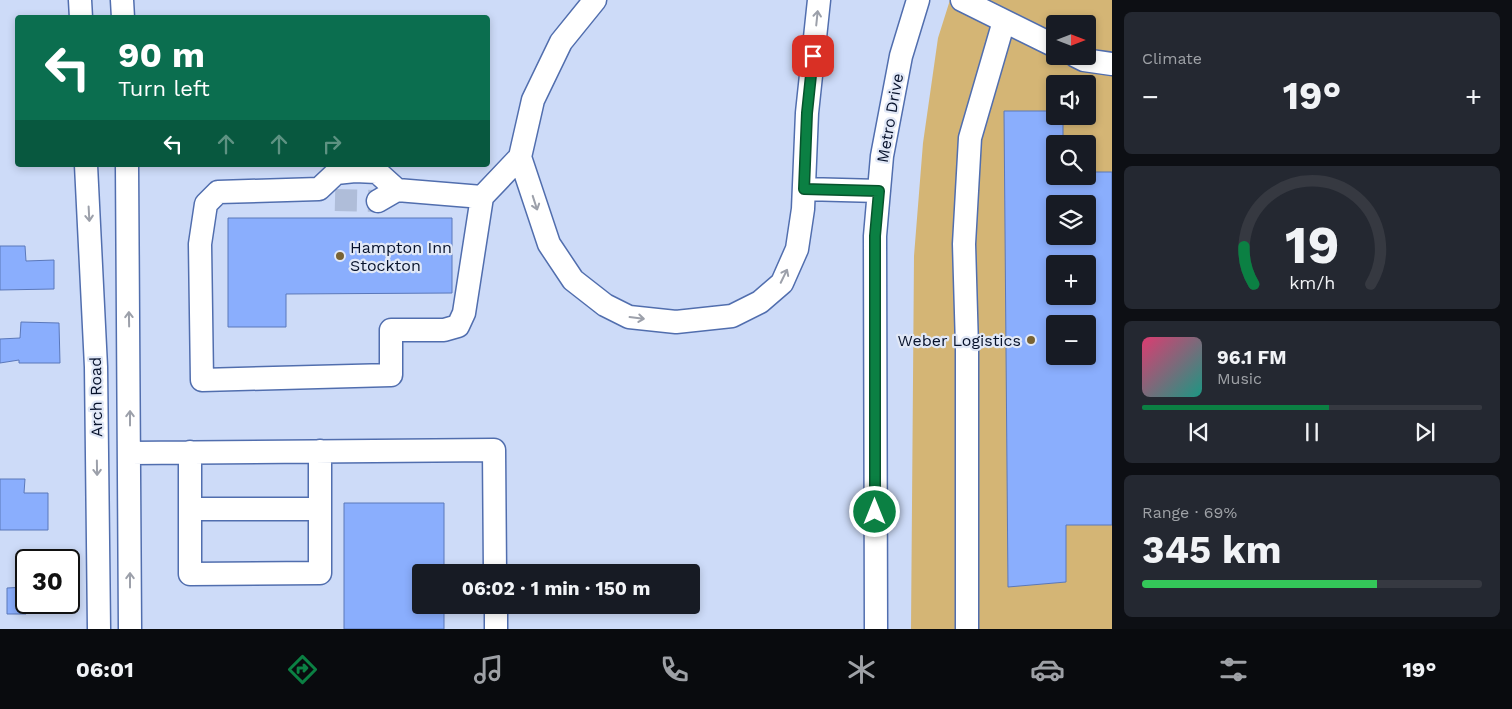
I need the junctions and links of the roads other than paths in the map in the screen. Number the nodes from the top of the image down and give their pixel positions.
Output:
1 (80, 0) edge
2 (122, 0) edge
3 (595, 0) edge
4 (819, 0) edge
5 (918, 0) edge
6 (962, 0) edge
7 (81, 15) edge
8 (123, 15) edge
9 (1004, 20) junction
10 (1046, 41) edge
11 (1096, 62) edge
12 (1112, 64) edge
13 (520, 157) junction
14 (86, 167) edge
15 (127, 167) edge
16 (804, 189) junction
17 (879, 191) junction
18 (482, 197) junction
19 (320, 451) junction
20 (190, 452) junction
21 (130, 453) junction
22 (190, 508) junction
23 (320, 509) junction
24 (495, 564) edge
25 (496, 614) edge
26 (99, 629) edge
27 (130, 629) edge
28 (496, 629) edge
29 (876, 629) edge
30 (967, 629) edge

1 - 7 street
2 - 8 street
3 - 13 street
16 -> 4 street
5 - 17 street, Metro Drive
6 - 9 street
9 - 10 street
9 - 30 street
11 - 12 street
13 -> 16 street
13 - 18 street
14 -> 26 street, Arch Road
21 -> 15 street, Arch Road
16 - 17 street
17 - 29 street, Metro Drive
18 - 18 street
19 - 20 street
19 - 23 street
19 - 24 street
20 - 21 street
20 - 22 street
27 -> 21 street, Arch Road
22 - 23 street
22 - 23 street
25 - 28 street

